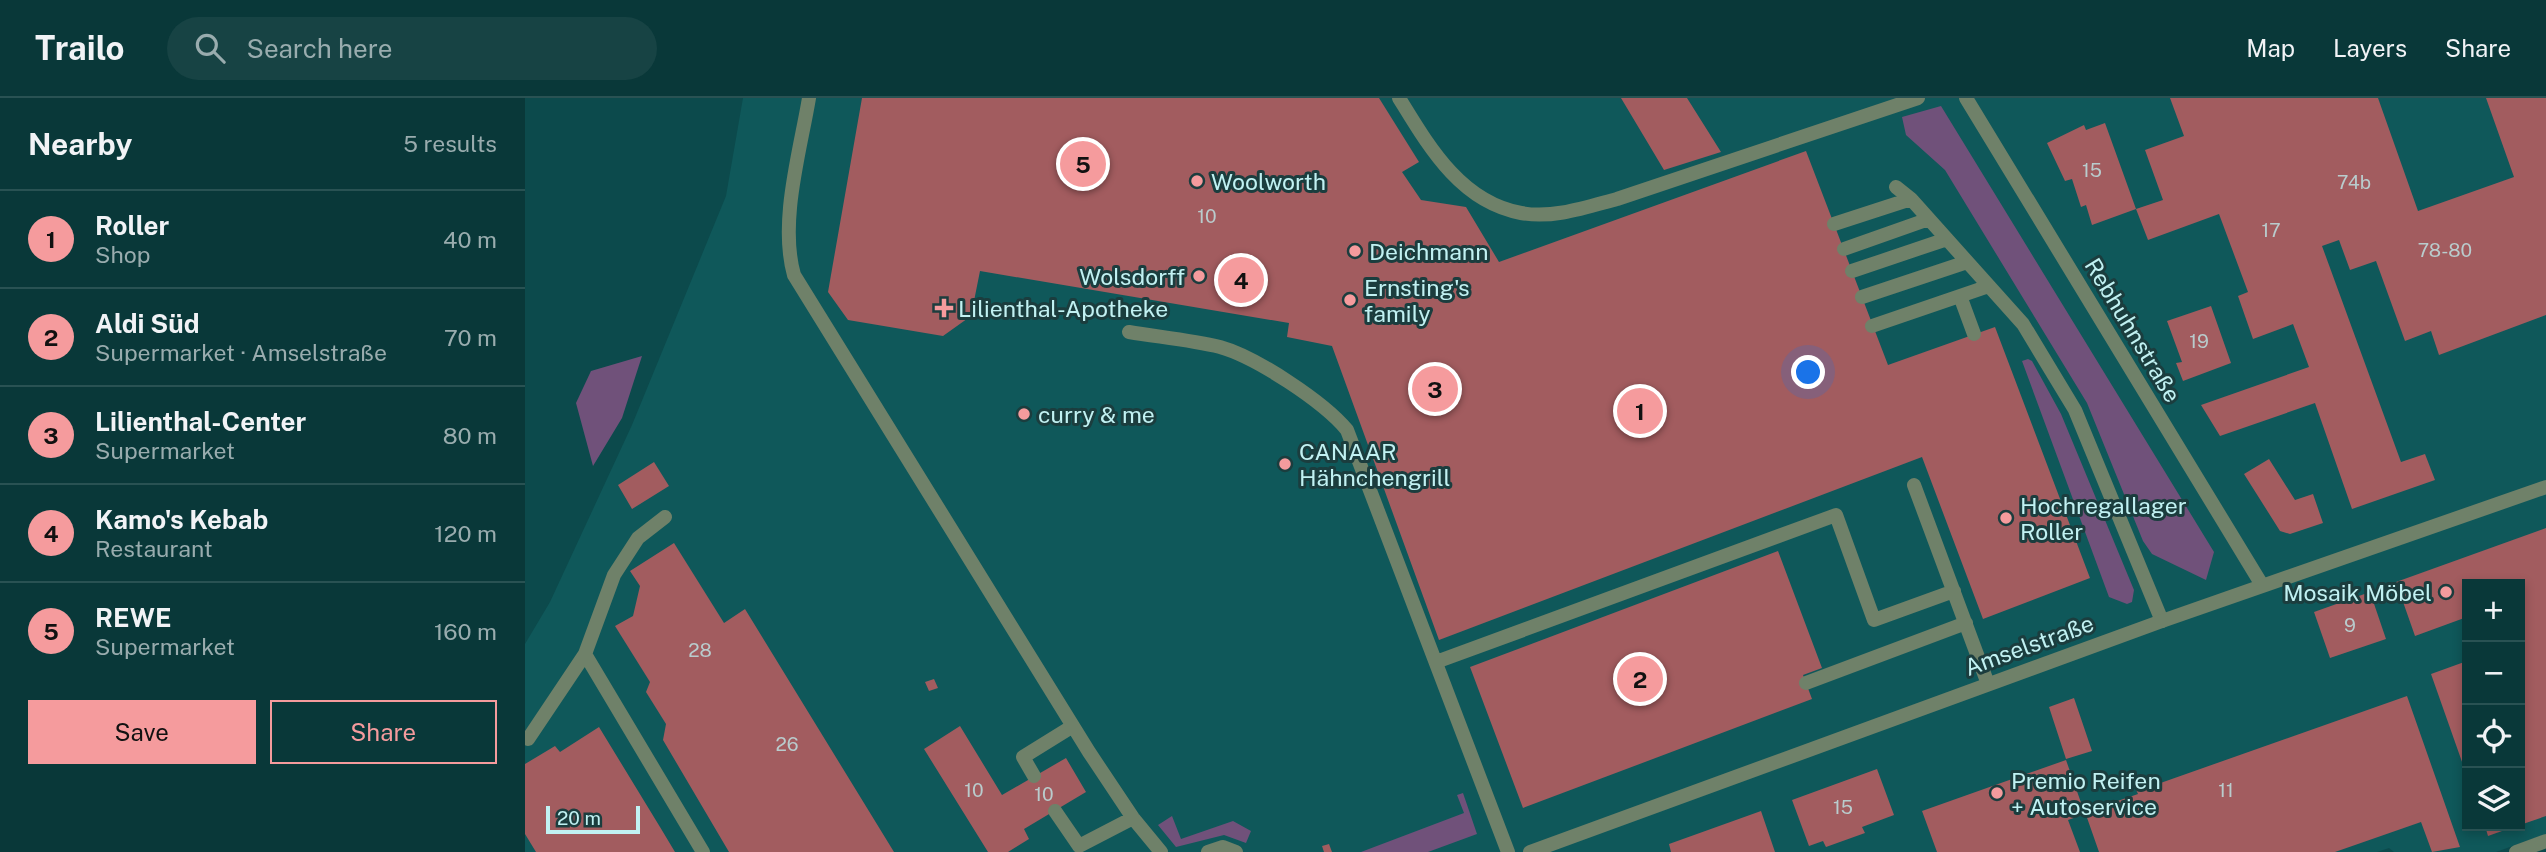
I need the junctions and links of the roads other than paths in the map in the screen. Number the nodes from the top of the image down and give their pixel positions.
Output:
1 (809, 98) edge
2 (1399, 98) edge
3 (1918, 98) edge
4 (1966, 98) edge
5 (1896, 187) dead end
6 (1911, 199) junction
7 (1930, 219) junction
8 (1834, 224) dead end
9 (1947, 239) junction
10 (1844, 248) dead end
11 (1967, 262) junction
12 (1852, 271) dead end
13 (1989, 286) junction
14 (1960, 296) junction
15 (1862, 297) dead end
16 (1872, 327) dead end
17 (1129, 332) dead end
18 (1974, 334) dead end
19 (1914, 485) dead end
20 (2546, 487) edge
21 (665, 517) dead end
22 (2262, 585) junction
23 (1954, 591) junction
24 (2162, 621) junction
25 (1966, 623) junction
26 (585, 654) junction
27 (1436, 662) junction
28 (1806, 683) dead end
29 (1988, 684) junction
30 (1073, 726) junction
31 (528, 739) dead end
32 (1034, 776) dead end
33 (1055, 811) dead end
34 (1133, 818) junction
35 (2546, 841) edge
36 (703, 852) edge
37 (1161, 852) edge
38 (1208, 852) edge
39 (1236, 852) edge
40 (1508, 852) edge
41 (1529, 852) edge
42 (2516, 852) edge

1 - 30 street
2 - 3 street
4 - 22 street, Rebhuhnstraße
5 - 6 street
6 - 7 street
6 - 8 street
7 - 9 street
7 - 10 street
9 - 11 street
9 - 12 street
11 - 13 street
11 - 15 street
13 - 14 street
13 - 24 street
14 - 16 street
14 - 18 street
17 - 27 street
19 - 23 street
20 - 22 street, Amselstraße
21 - 26 street
22 - 24 street, Amselstraße
23 - 25 street
23 - 27 street
24 - 29 street, Amselstraße
25 - 28 street
25 - 29 street
26 - 31 street
26 - 36 street
27 - 40 street
29 - 41 street, Amselstraße
30 - 32 street
30 - 34 street
33 - 34 street
34 - 37 street
35 - 42 street
38 - 39 street

